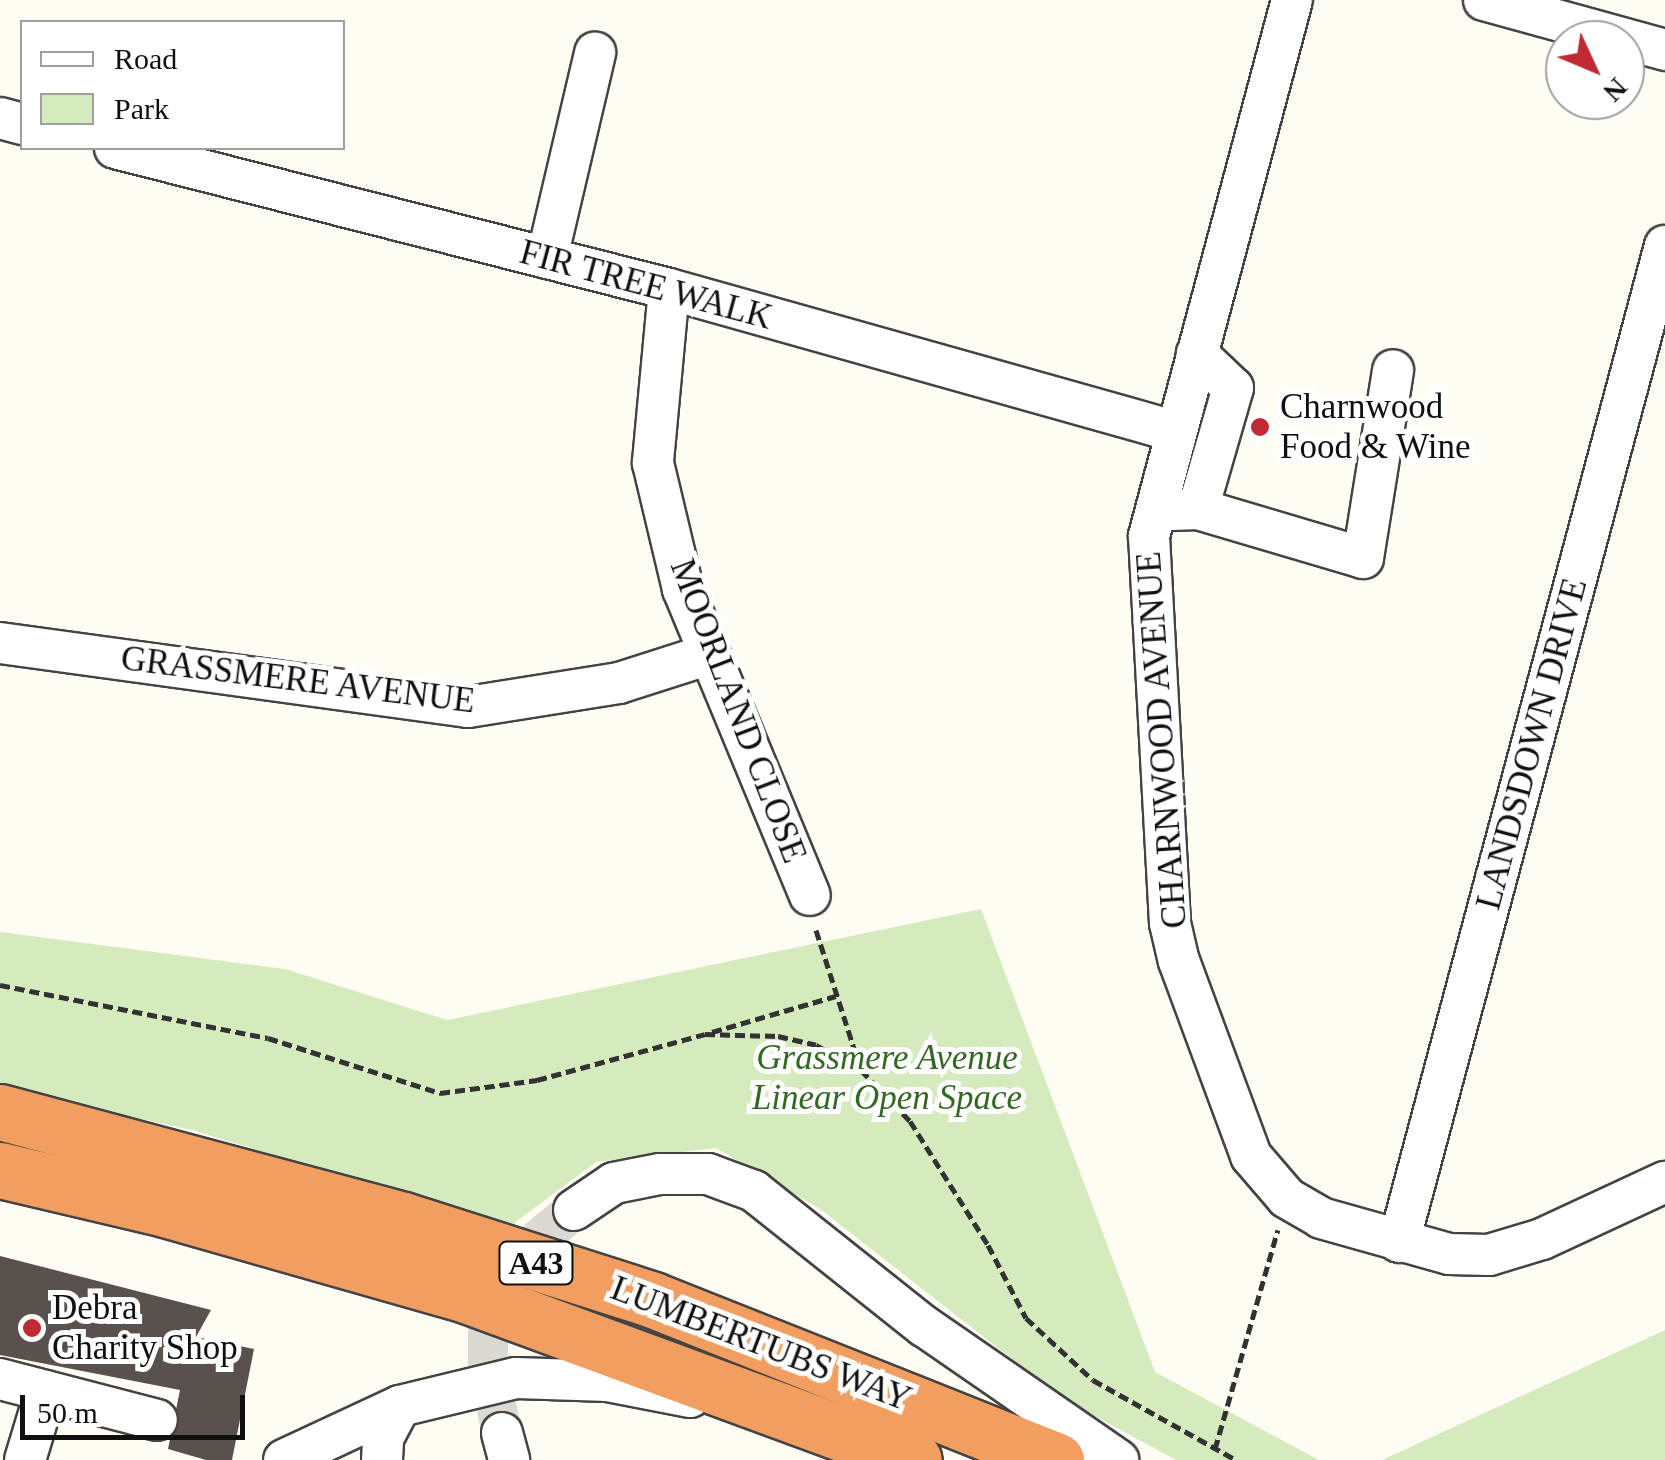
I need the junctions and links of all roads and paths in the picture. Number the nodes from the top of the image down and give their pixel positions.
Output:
1 (1292, 0) edge
2 (1484, 0) edge
3 (1665, 50) edge
4 (596, 53) dead end
5 (123, 150) edge
6 (1665, 246) edge
7 (547, 258) junction
8 (669, 289) junction
9 (1197, 354) junction
10 (1392, 370) dead end
11 (1174, 431) junction
12 (1198, 508) junction
13 (1153, 511) junction
14 (0, 643) edge
15 (710, 654) junction
16 (810, 895) joint
17 (837, 996) junction
18 (705, 1034) dead end
19 (861, 1070) dead end
20 (0, 1112) edge
21 (0, 1170) edge
22 (1665, 1182) edge
23 (1287, 1198) junction
24 (574, 1210) tunnel mouth
25 (1399, 1242) junction
26 (0, 1379) edge
27 (46, 1391) junction
28 (744, 1395) junction
29 (400, 1406) junction
30 (158, 1420) dead end
31 (1215, 1449) dead end
32 (308, 1456) edge
33 (25, 1460) edge
34 (382, 1460) edge
35 (914, 1460) edge
36 (1056, 1460) edge
37 (1118, 1460) edge

1 - 9 street, CHARNWOOD AVENUE
2 - 3 street
4 - 7 street
5 - 7 street, FIR TREE WALK
6 - 25 street, LANDSDOWN DRIVE
7 - 8 street, FIR TREE WALK
8 - 11 street, FIR TREE WALK
8 - 15 street, MOORLAND CLOSE
9 - 11 street, CHARNWOOD AVENUE
9 - 12 street, CHARNWOOD AVENUE
10 - 12 street
11 - 13 street, CHARNWOOD AVENUE
12 - 13 street, CHARNWOOD AVENUE
13 - 23 street, CHARNWOOD AVENUE
14 - 15 street, GRASSMERE AVENUE
15 - 16 street, MOORLAND CLOSE
16 - 17 path
17 - 18 path
17 - 19 path
20 - 36 highway, LUMBERTUBS WAY / A43
21 - 28 highway, LUMBERTUBS WAY / A43
22 - 25 street, CHARNWOOD AVENUE
23 - 25 street, CHARNWOOD AVENUE
23 - 31 path
24 - 37 street
26 - 27 street
27 - 30 street
27 - 33 street
28 - 29 street
28 - 35 highway, LUMBERTUBS WAY / A43
29 - 32 street
29 - 34 street

